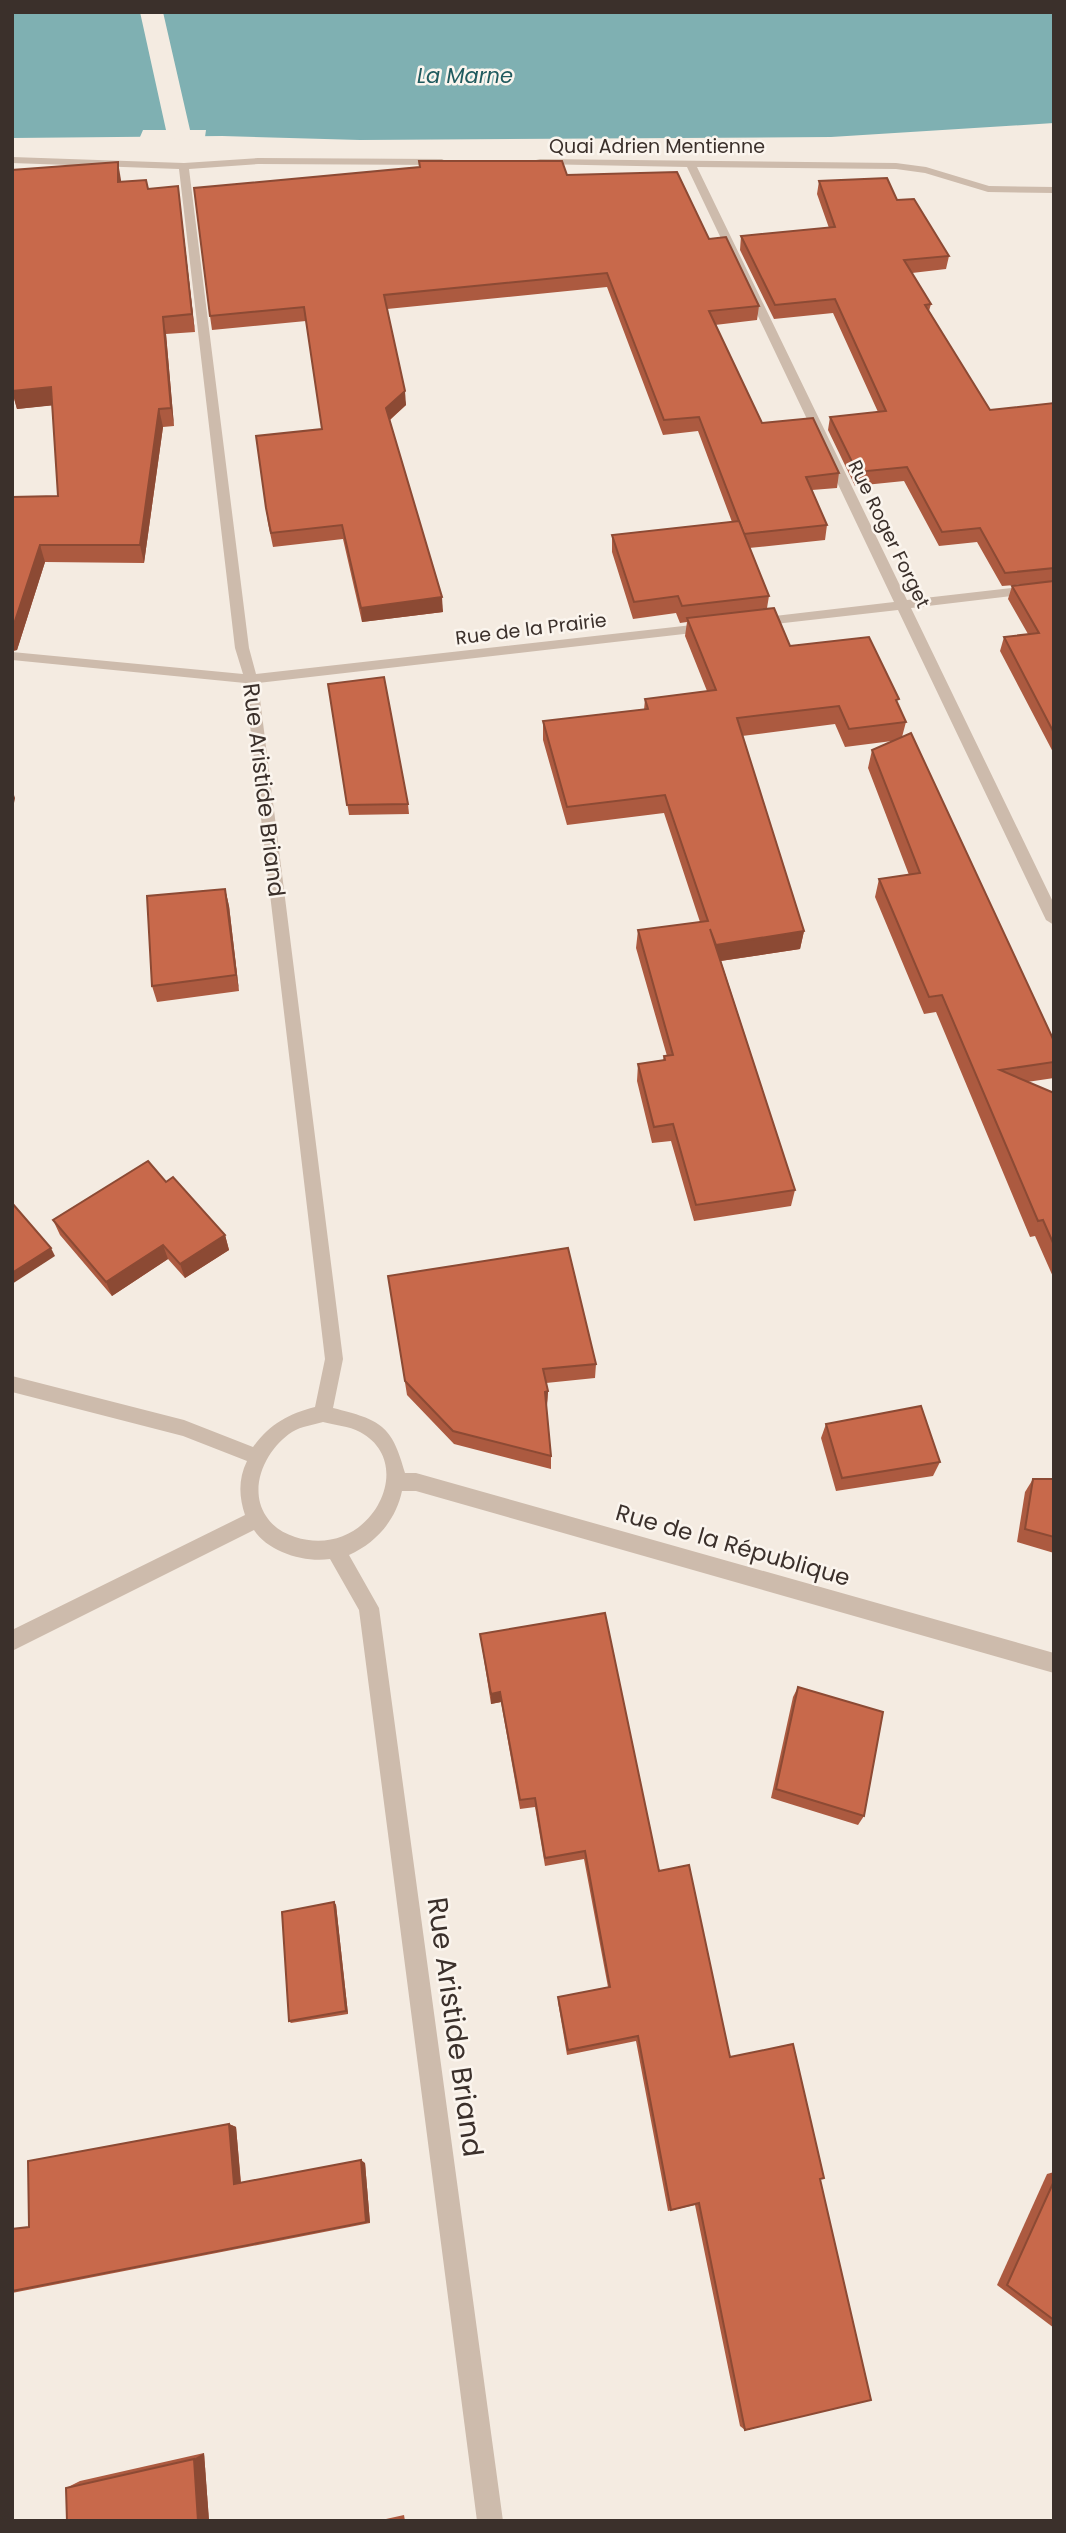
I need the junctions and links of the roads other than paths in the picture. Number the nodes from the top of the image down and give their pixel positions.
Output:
1 (12, 160) edge
2 (453, 162) edge
3 (523, 162) edge
4 (691, 163) junction
5 (184, 166) junction
6 (1054, 190) edge
7 (1054, 587) edge
8 (902, 605) junction
9 (746, 623) edge
10 (718, 626) edge
11 (12, 656) edge
12 (251, 679) junction
13 (1054, 920) edge
14 (12, 1384) edge
15 (323, 1414) junction
16 (256, 1456) junction
17 (397, 1482) junction
18 (257, 1519) junction
19 (335, 1550) junction
20 (12, 1641) edge
21 (1054, 1663) edge
22 (490, 2521) edge

1 - 5 street
2 - 5 street
3 - 4 street, Quai Adrien Mentienne
4 - 6 street, Quai Adrien Mentienne
4 - 8 street, Rue Roger Forget
5 - 12 street, Rue Aristide Briand
7 - 8 street
8 - 9 street
8 - 13 street, Rue Roger Forget
10 - 12 street, Rue de la Prairie
11 - 12 street, Rue de la Prairie
12 - 15 street, Rue Aristide Briand
14 - 16 street
15 - 16 street
15 - 17 street
16 - 18 street
17 - 19 street
17 - 21 street, Rue de la République
18 - 19 street
18 - 20 street
19 - 22 street, Rue Aristide Briand

